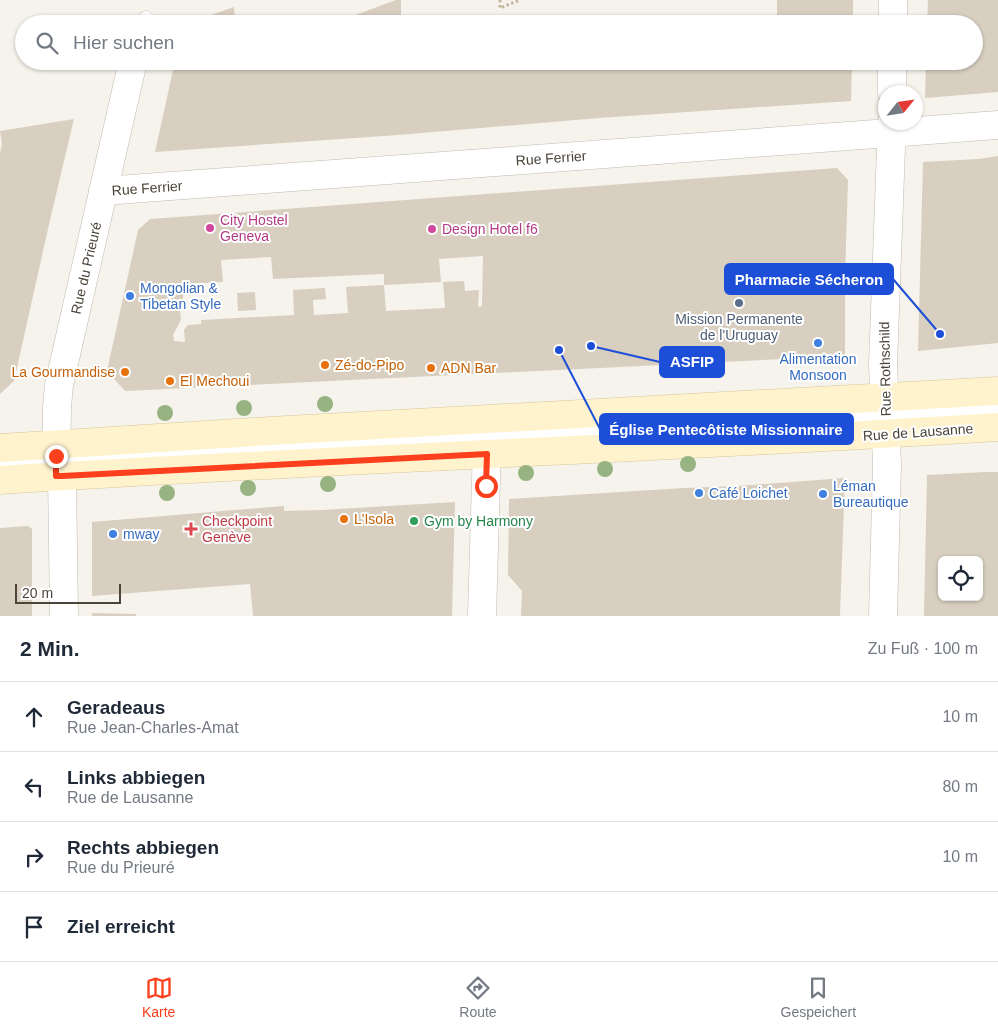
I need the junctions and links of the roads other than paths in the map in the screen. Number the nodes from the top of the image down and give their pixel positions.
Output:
1 (893, 0) edge
2 (893, 15) edge
3 (130, 70) edge
4 (892, 70) edge
5 (892, 85) edge
6 (998, 125) edge
7 (923, 127) edge
8 (878, 129) edge
9 (891, 130) edge
10 (103, 191) junction
11 (998, 391) edge
12 (998, 408) edge
13 (886, 415) junction
14 (998, 427) edge
15 (487, 436) junction
16 (0, 448) edge
17 (57, 464) junction
18 (0, 465) edge
19 (0, 480) edge
20 (64, 616) edge
21 (482, 616) edge
22 (883, 616) edge

1 - 2 street
3 - 10 street, Rue du Prieuré
4 - 5 street
6 - 7 street, Rue Ferrier
8 - 10 street, Rue Ferrier
9 - 13 street, Rue Rothschild
10 - 17 street, Rue du Prieuré
11 - 13 main road
12 - 13 lane
13 - 14 main road, Rue de Lausanne
13 - 15 main road
13 - 15 main road, Rue de Lausanne
13 - 22 street, Rue Rothschild
15 - 17 main road
15 - 21 street
16 - 17 main road
17 - 18 lane
17 - 19 main road
17 - 20 street, Rue du Prieuré

